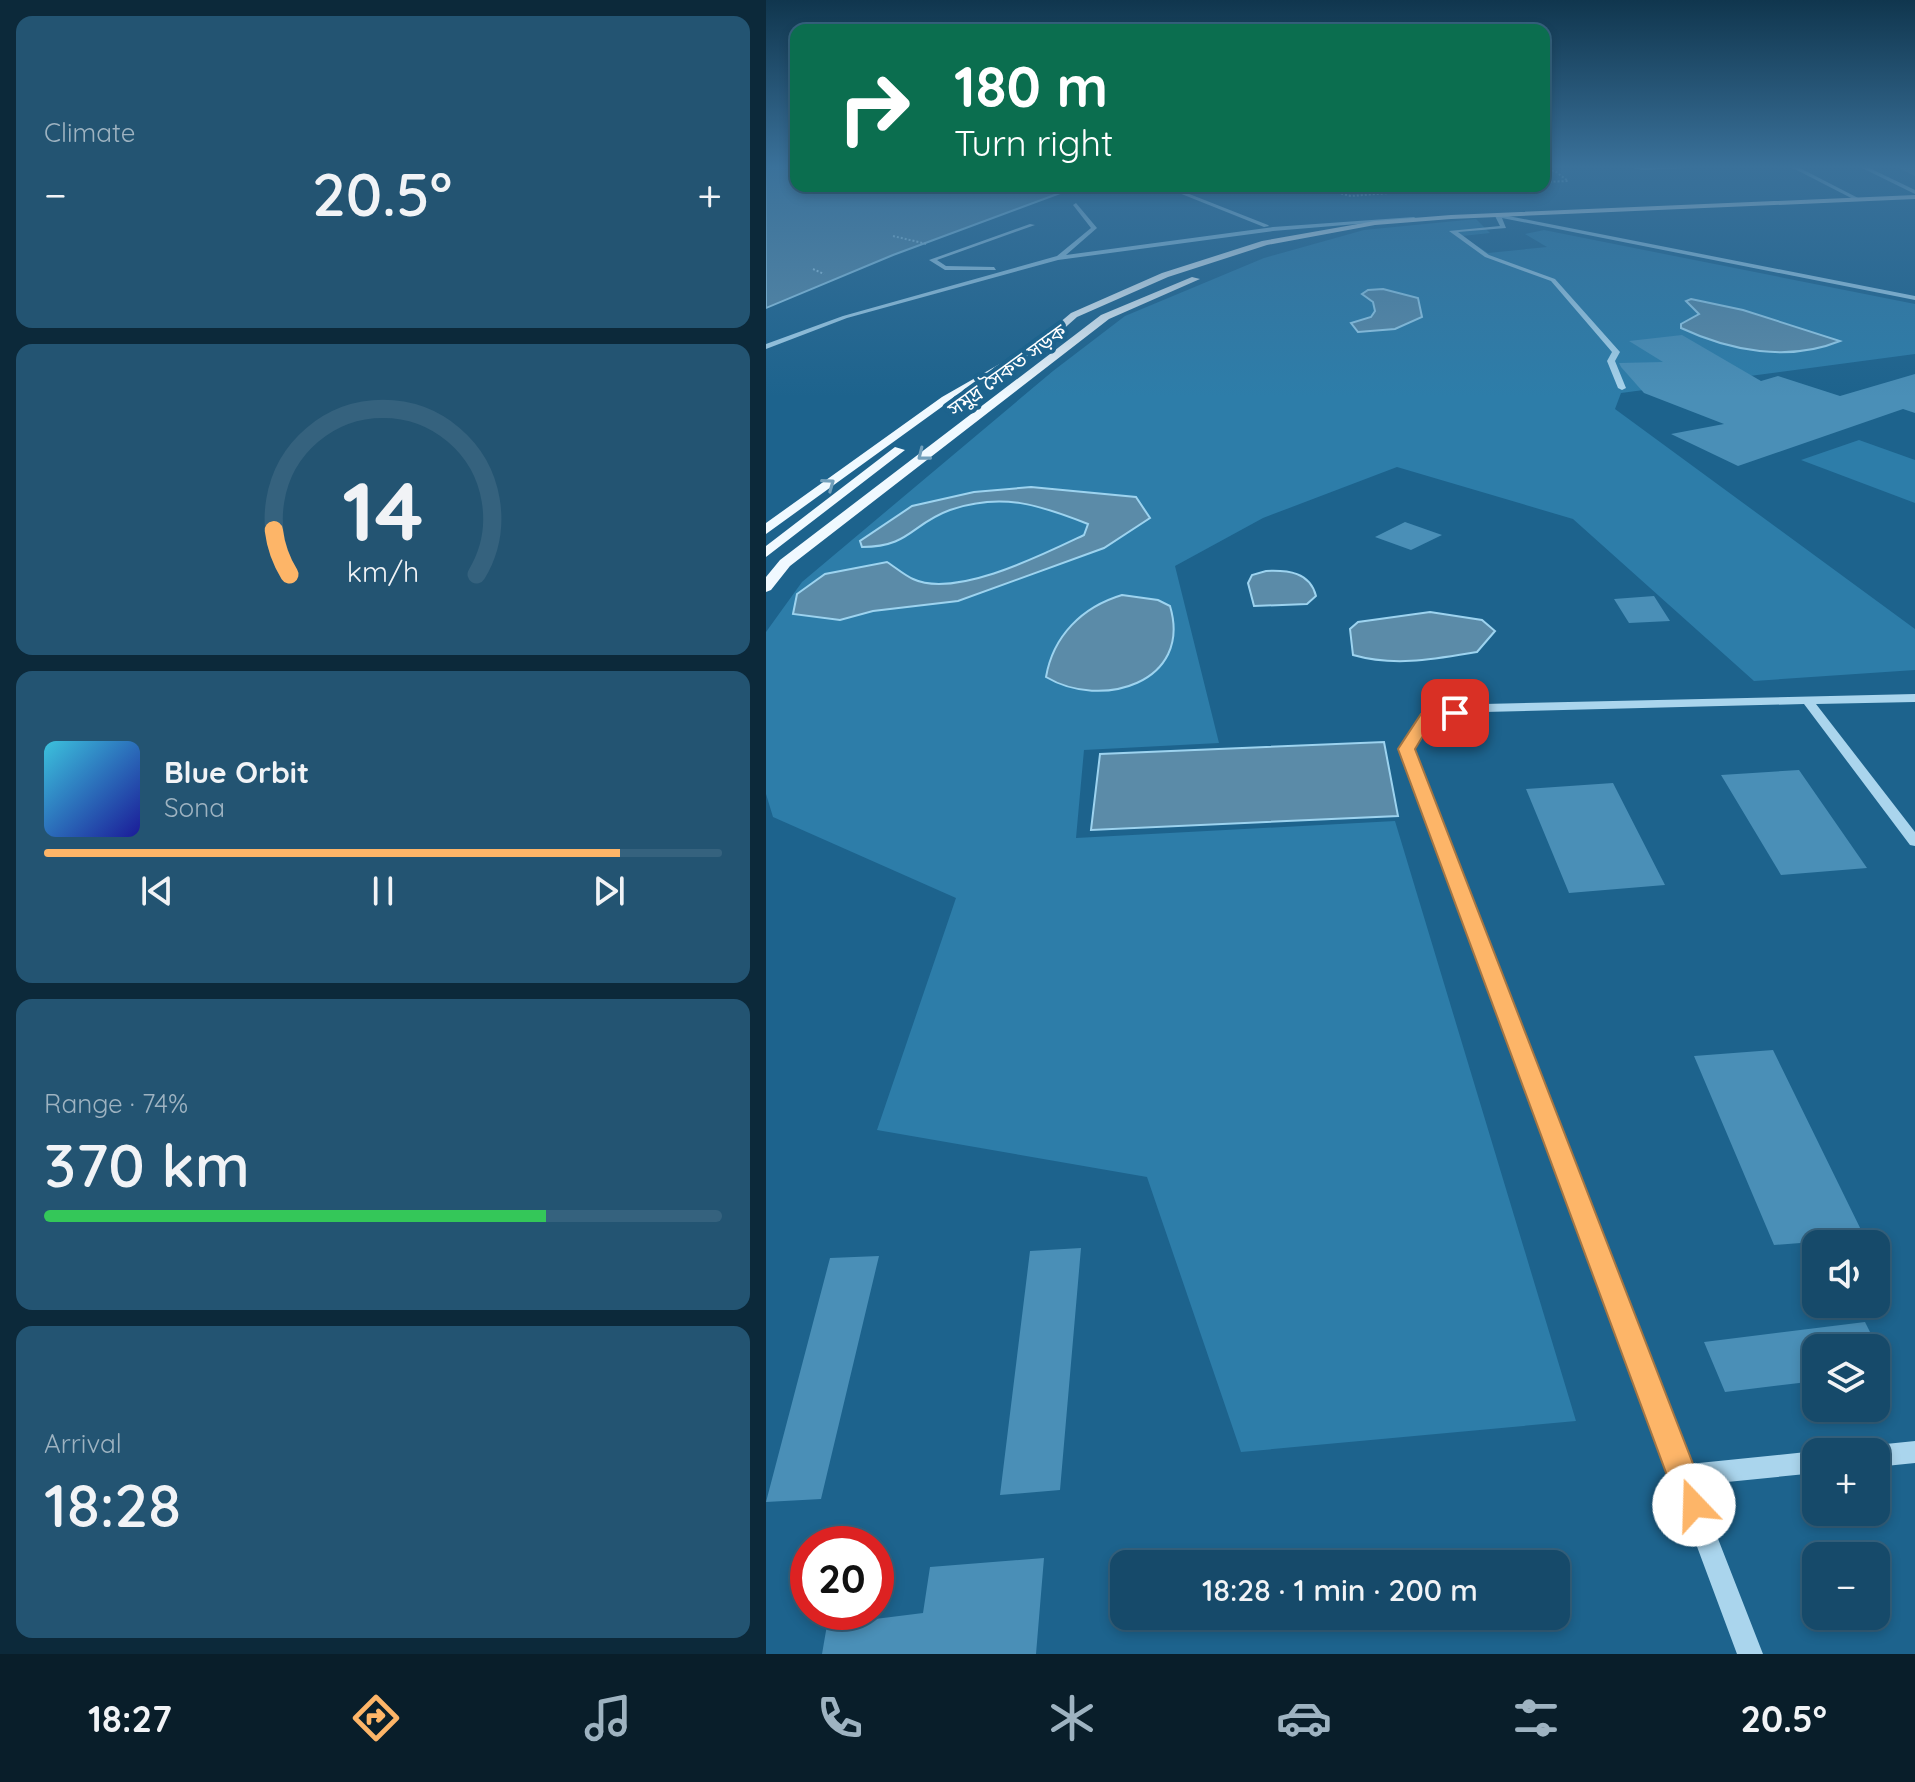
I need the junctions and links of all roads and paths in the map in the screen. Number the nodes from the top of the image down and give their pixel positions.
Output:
1 (919, 242) edge
2 (984, 242) edge
3 (1077, 242) edge
4 (1175, 242) edge
5 (1269, 242) edge
6 (1282, 242) edge
7 (1296, 242) edge
8 (1468, 242) edge
9 (1631, 242) edge
10 (935, 246) dead end
11 (1058, 258) junction
12 (1045, 262) junction
13 (813, 269) dead end
14 (824, 274) dead end
15 (1915, 298) edge
16 (766, 347) edge
17 (1622, 388) dead end
18 (766, 530) edge
19 (766, 553) edge
20 (766, 587) edge
21 (1915, 698) edge
22 (1809, 703) junction
23 (1915, 842) edge
24 (1915, 1452) edge
25 (1890, 1455) edge
26 (1802, 1463) edge
27 (1682, 1476) junction
28 (1750, 1654) edge

1 - 10 path
2 - 12 street
3 - 11 street
4 - 11 street
18 -> 5 main road, সমুদ্র সৈকত সড়ক
6 - 19 main road
7 -> 20 main road, সমুদ্র সৈকত সড়ক
8 - 17 street
9 - 15 street
11 - 12 street
12 - 16 street
13 - 14 path
21 - 22 street
22 - 23 street
22 - 27 street
24 - 25 street
26 - 27 street
27 - 28 street

